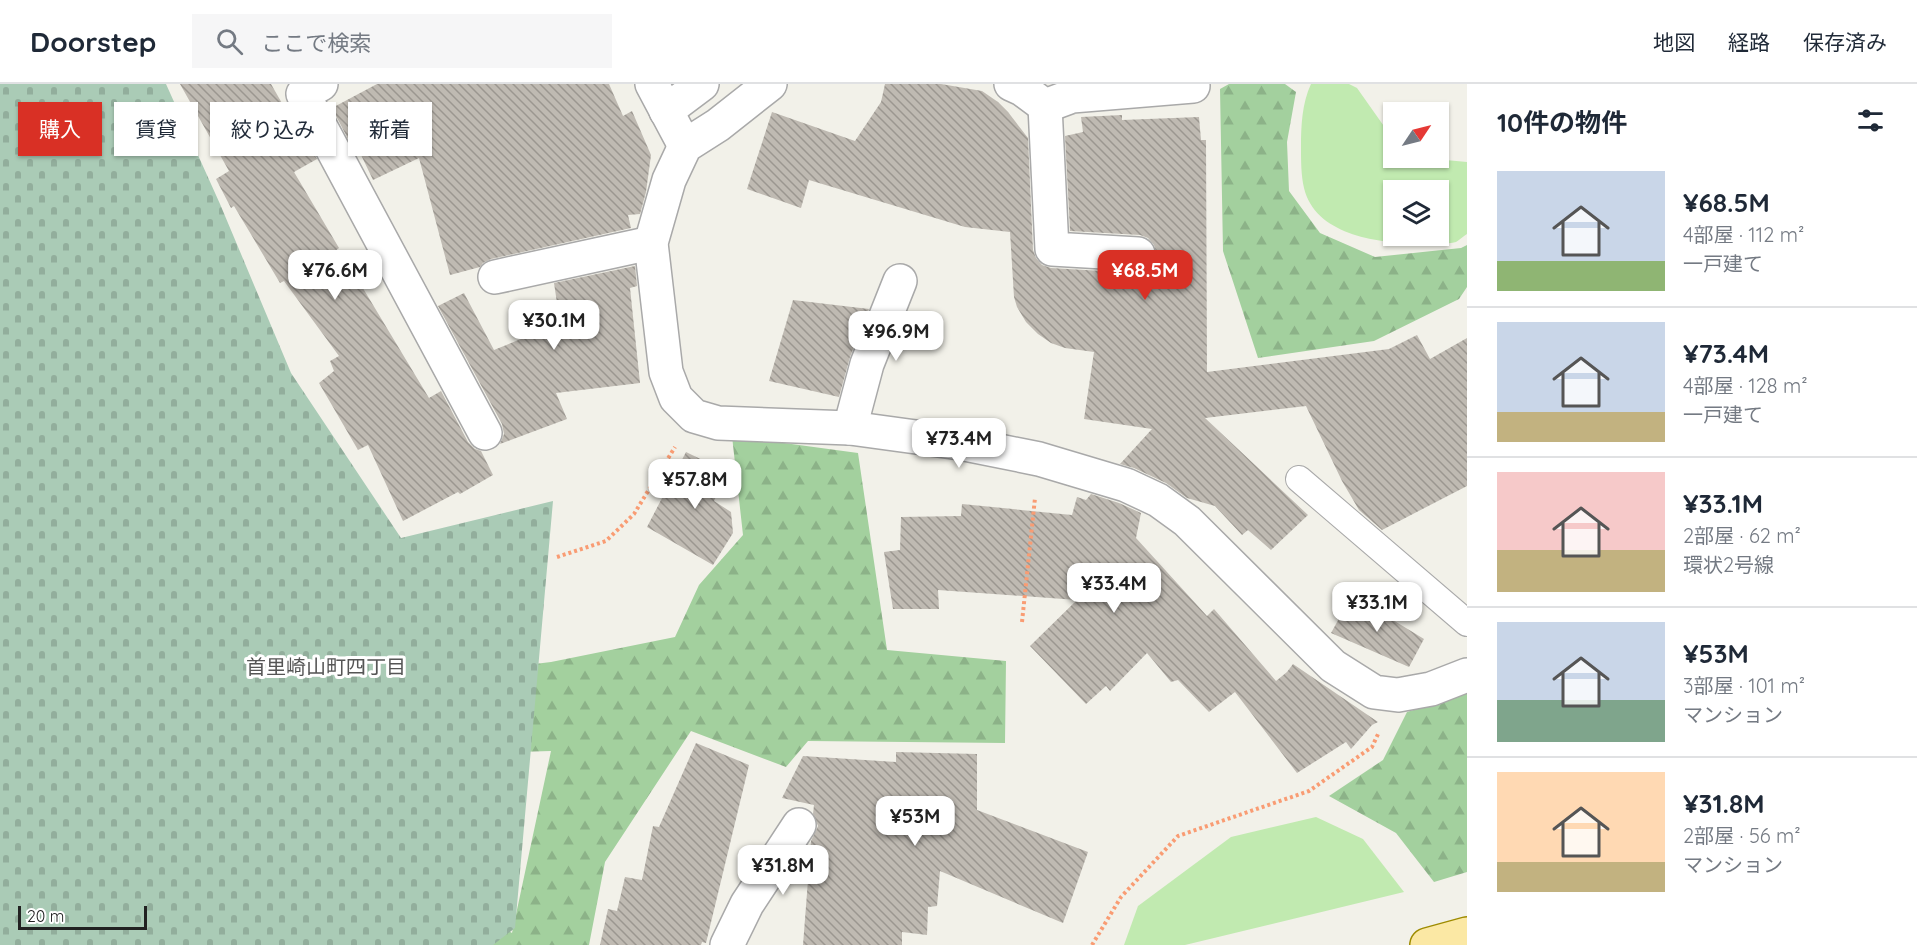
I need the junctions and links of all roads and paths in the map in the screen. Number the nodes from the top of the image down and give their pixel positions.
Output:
1 (702, 84) edge
2 (770, 84) edge
3 (1011, 84) edge
4 (1193, 86) dead end
5 (307, 87) edge
6 (659, 97) edge
7 (1045, 106) junction
8 (685, 146) junction
9 (651, 243) junction
10 (1138, 254) dead end
11 (495, 277) dead end
12 (900, 281) dead end
13 (694, 416) junction
14 (850, 428) junction
15 (485, 434) dead end
16 (1039, 459) junction
17 (1299, 478) dead end
18 (557, 557) dead end
19 (1022, 622) dead end
20 (1467, 623) edge
21 (1467, 675) edge
22 (1398, 695) junction
23 (799, 825) dead end
24 (1467, 934) edge
25 (727, 945) edge
26 (1092, 945) edge
27 (1427, 945) edge

1 - 6 street
2 - 8 street
3 - 7 street
4 - 7 street
5 - 15 street
6 - 8 street
7 - 10 street
8 - 9 street
9 - 11 street
9 - 13 street
12 - 14 street
13 - 14 street
13 - 18 path
14 - 16 street
16 - 19 path
16 - 22 street
17 - 20 lane
21 - 22 street
22 - 26 path
23 - 25 street
24 - 27 main road

